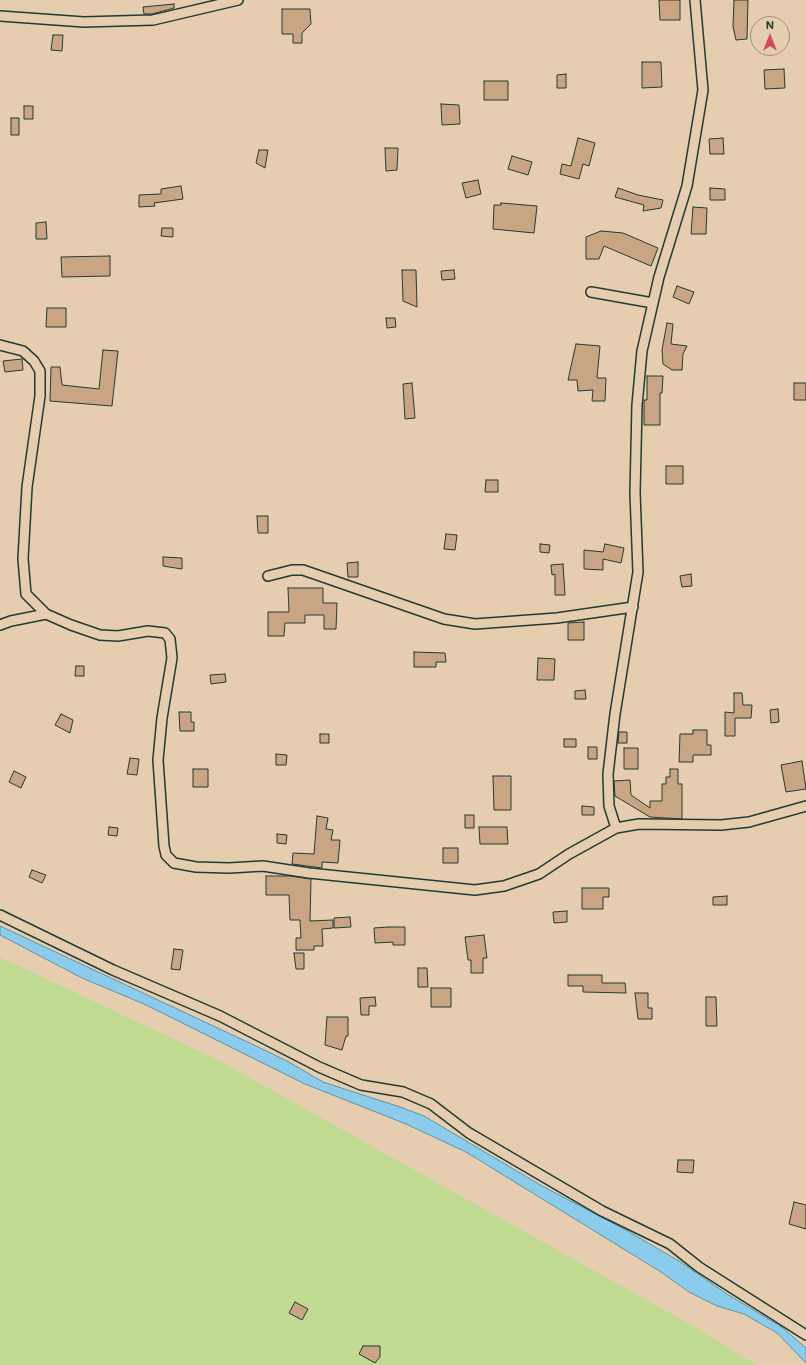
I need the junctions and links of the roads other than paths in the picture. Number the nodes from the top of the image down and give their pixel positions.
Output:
1 (238, 0) edge
2 (695, 0) edge
3 (0, 16) edge
4 (591, 292) dead end
5 (653, 303) junction
6 (0, 345) edge
7 (268, 576) dead end
8 (633, 608) junction
9 (46, 614) junction
10 (0, 625) edge
11 (806, 806) edge
12 (616, 828) junction
13 (0, 915) edge
14 (806, 1335) edge

1 - 3 street
2 - 5 street
4 - 5 street
5 - 8 street
6 - 9 street
7 - 8 street
8 - 12 street
9 - 10 street
9 - 12 street
11 - 12 street
13 - 14 street

